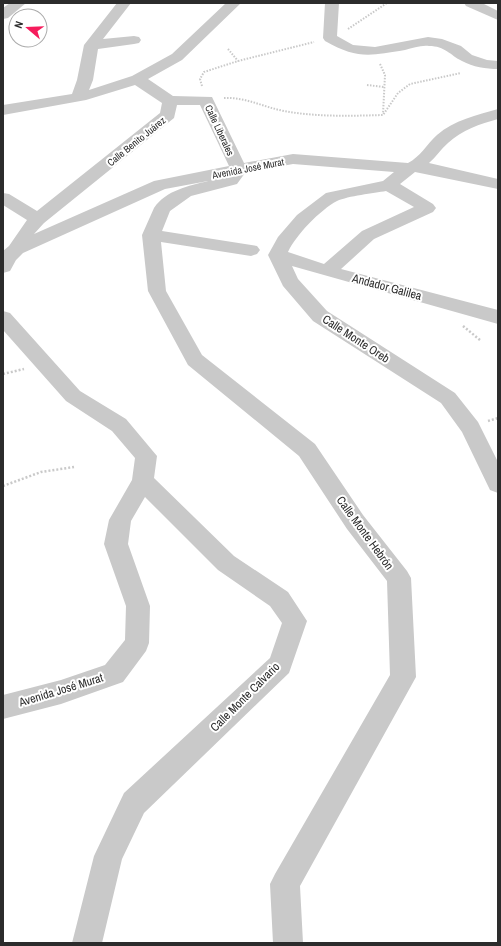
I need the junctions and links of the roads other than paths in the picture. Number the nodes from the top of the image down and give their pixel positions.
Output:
1 (19, 3) edge
2 (124, 3) edge
3 (234, 3) edge
4 (332, 3) edge
5 (471, 3) edge
6 (3, 15) edge
7 (498, 16) edge
8 (134, 40) dead end
9 (91, 45) junction
10 (498, 65) edge
11 (137, 79) junction
12 (78, 97) junction
13 (170, 101) junction
14 (3, 110) edge
15 (498, 114) edge
16 (413, 167) junction
17 (239, 170) junction
18 (498, 184) edge
19 (389, 185) junction
20 (3, 198) edge
21 (38, 219) junction
22 (151, 235) junction
23 (17, 248) junction
24 (251, 250) dead end
25 (277, 255) junction
26 (3, 267) edge
27 (326, 271) junction
28 (498, 317) edge
29 (3, 318) edge
30 (143, 481) junction
31 (498, 484) edge
32 (34, 698) junction
33 (3, 707) edge
34 (3, 723) edge
35 (87, 943) edge
36 (288, 943) edge

1 - 6 street
2 - 9 street
3 - 11 street
4 - 10 street
5 - 7 street
8 - 9 street
9 - 12 street
11 - 12 street
11 - 13 street, Calle Benito Juárez
12 - 14 street
13 - 17 street, Calle Liberales
13 - 21 street, Calle Benito Juárez
15 - 16 street
16 - 17 street, Avenida José Murat
16 - 18 street, Avenida José Murat
16 - 19 street
17 - 22 street
17 - 23 street, Avenida José Murat
19 - 25 street
19 - 27 street
20 - 21 street
21 - 23 street, Calle Benito Juárez
22 - 24 street
22 - 36 street, Calle Monte Hebrón
23 - 26 street, Avenida José Murat
25 - 27 street, Andador Galilea
25 - 31 street, Calle Monte Oreb
27 - 28 street, Andador Galilea
29 - 30 street, Avenida José Murat
30 - 32 street, Avenida José Murat
30 - 35 street, Calle Monte Calvario
32 - 33 street, Avenida José Murat
32 - 34 street

